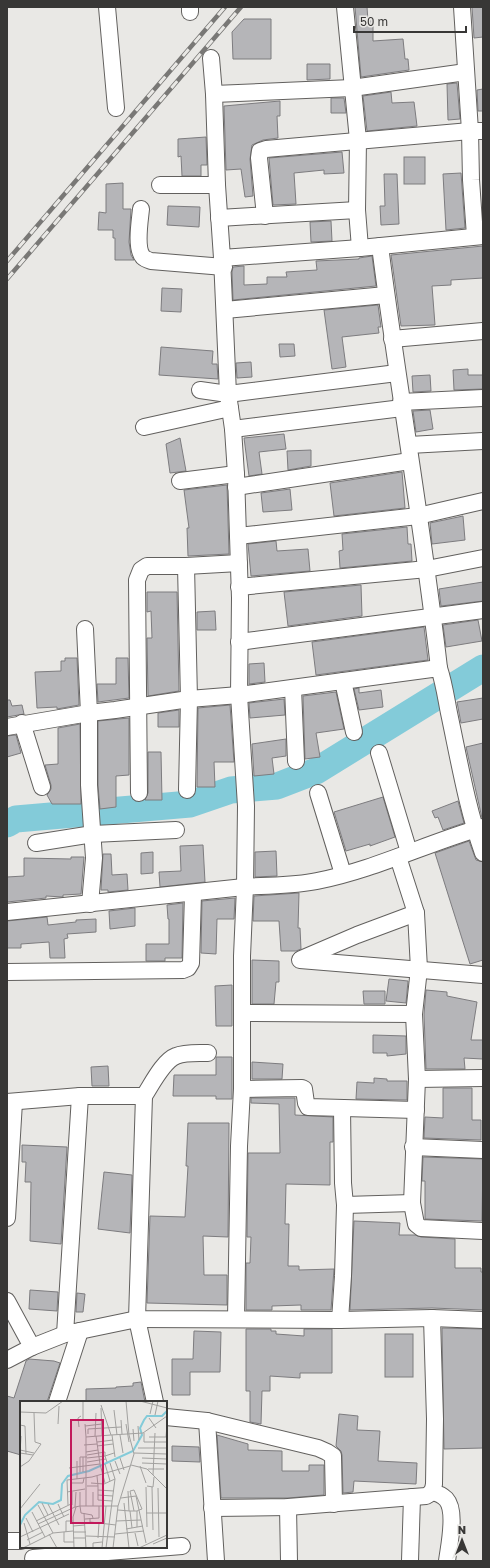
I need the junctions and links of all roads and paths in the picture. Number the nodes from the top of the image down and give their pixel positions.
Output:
1 (107, 7) edge
2 (345, 7) edge
3 (462, 7) edge
4 (211, 58) dead end
5 (466, 72) junction
6 (352, 88) junction
7 (214, 94) junction
8 (116, 108) dead end
9 (477, 131) edge
10 (358, 140) junction
11 (160, 185) dead end
12 (217, 185) junction
13 (141, 209) dead end
14 (357, 210) junction
15 (265, 216) junction
16 (220, 218) junction
17 (479, 236) edge
18 (380, 246) junction
19 (360, 248) junction
20 (223, 262) junction
21 (386, 295) junction
22 (225, 310) junction
23 (483, 330) edge
24 (392, 339) junction
25 (397, 373) junction
26 (200, 390) dead end
27 (483, 398) edge
28 (229, 401) junction
29 (402, 405) junction
30 (144, 427) dead end
31 (233, 429) junction
32 (483, 441) edge
33 (410, 453) junction
34 (180, 481) dead end
35 (236, 481) junction
36 (483, 501) edge
37 (418, 516) junction
38 (238, 536) junction
39 (483, 558) edge
40 (238, 564) junction
41 (186, 566) junction
42 (427, 569) junction
43 (240, 587) junction
44 (483, 610) edge
45 (433, 616) junction
46 (85, 629) dead end
47 (239, 642) junction
48 (442, 675) junction
49 (343, 681) junction
50 (293, 688) junction
51 (239, 695) junction
52 (189, 699) junction
53 (139, 706) junction
54 (89, 713) junction
55 (15, 725) edge
56 (354, 732) dead end
57 (379, 753) dead end
58 (296, 761) dead end
59 (42, 787) dead end
60 (187, 790) dead end
61 (318, 792) dead end
62 (139, 793) dead end
63 (479, 828) edge
64 (176, 830) dead end
65 (93, 834) junction
66 (36, 843) dead end
67 (483, 853) edge
68 (404, 855) junction
69 (343, 874) junction
70 (245, 887) junction
71 (193, 894) junction
72 (90, 904) junction
73 (7, 912) edge
74 (416, 913) junction
75 (420, 969) junction
76 (7, 972) edge
77 (483, 975) edge
78 (242, 1013) junction
79 (414, 1014) junction
80 (208, 1053) dead end
81 (483, 1078) edge
82 (417, 1079) junction
83 (242, 1089) junction
84 (80, 1096) junction
85 (144, 1096) junction
86 (10, 1102) edge
87 (342, 1108) junction
88 (416, 1110) junction
89 (413, 1147) junction
90 (483, 1150) edge
91 (412, 1203) junction
92 (345, 1205) junction
93 (7, 1218) edge
94 (483, 1231) edge
95 (7, 1301) edge
96 (432, 1318) junction
97 (137, 1319) junction
98 (236, 1319) junction
99 (340, 1320) junction
100 (483, 1320) edge
101 (72, 1332) junction
102 (32, 1346) junction
103 (7, 1360) edge
104 (57, 1401) edge
105 (155, 1401) edge
106 (167, 1417) edge
107 (207, 1421) junction
108 (432, 1492) junction
109 (412, 1497) junction
110 (334, 1504) junction
111 (288, 1507) junction
112 (212, 1508) junction
113 (7, 1541) edge
114 (20, 1541) edge
115 (182, 1546) dead end
116 (167, 1547) edge
117 (149, 1548) edge
118 (33, 1555) edge
119 (216, 1561) edge
120 (289, 1561) edge
121 (410, 1561) edge
122 (447, 1561) edge

1 - 8 street
2 - 6 street
3 - 5 street
4 - 7 street
5 - 6 street
5 - 9 street
6 - 7 street
6 - 10 street
7 - 12 street
9 - 10 street
9 - 17 street
10 - 14 street
10 - 15 street
11 - 12 street
12 - 16 street
13 - 20 street
14 - 15 street
14 - 19 street
15 - 16 street
16 - 20 street
17 - 18 street
18 - 19 street
18 - 21 street
19 - 20 street
20 - 22 street
21 - 22 street
21 - 24 street
22 - 28 street
23 - 24 street
24 - 25 street
25 - 28 street
25 - 29 street
26 - 28 street
27 - 29 street
28 - 30 street
28 - 31 street
29 - 31 street
29 - 33 street
31 - 35 street
32 - 33 street
33 - 35 street
33 - 37 street
34 - 35 street
35 - 38 street
36 - 37 street
37 - 38 street
37 - 42 street
38 - 40 street
39 - 42 street
40 - 41 street
40 - 43 street
41 - 52 street
41 - 53 street
42 - 43 street
42 - 45 street
43 - 47 street
44 - 45 street
45 - 47 street
45 - 48 street
46 - 54 street
47 - 51 street
48 - 49 street
48 - 63 street
49 - 50 street
49 - 56 street
50 - 51 street
50 - 58 street
51 - 52 street
51 - 70 street
52 - 53 street
52 - 60 street
53 - 54 street
53 - 62 street
54 - 55 street
54 - 65 street
55 - 59 street
57 - 68 street
61 - 69 street
63 - 67 street
63 - 68 street
64 - 65 street
65 - 66 street
65 - 72 street
68 - 69 street
68 - 74 street
69 - 70 street
70 - 71 street
70 - 78 street
71 - 72 street
71 - 76 street
72 - 73 street
74 - 75 street
74 - 75 street
75 - 77 street
75 - 79 street
78 - 79 street
78 - 83 street
79 - 82 street
80 - 85 street
81 - 82 street
82 - 88 street
83 - 87 street
83 - 98 street
84 - 85 street
84 - 86 street
84 - 101 street
85 - 97 street
86 - 93 street
87 - 88 street
87 - 92 street
88 - 89 street
89 - 90 street
89 - 91 street
91 - 92 street
91 - 94 street
92 - 99 street
95 - 102 street
96 - 99 street
96 - 100 street
96 - 108 street
97 - 98 street
97 - 101 street
97 - 105 street
98 - 99 street
101 - 102 street
101 - 104 street
102 - 103 street
106 - 107 street
107 - 110 street
107 - 112 street
108 - 109 street
108 - 122 street
109 - 110 street
109 - 121 street
110 - 111 street
111 - 112 street
111 - 120 street
112 - 119 street
113 - 114 street
115 - 116 street
117 - 118 street

